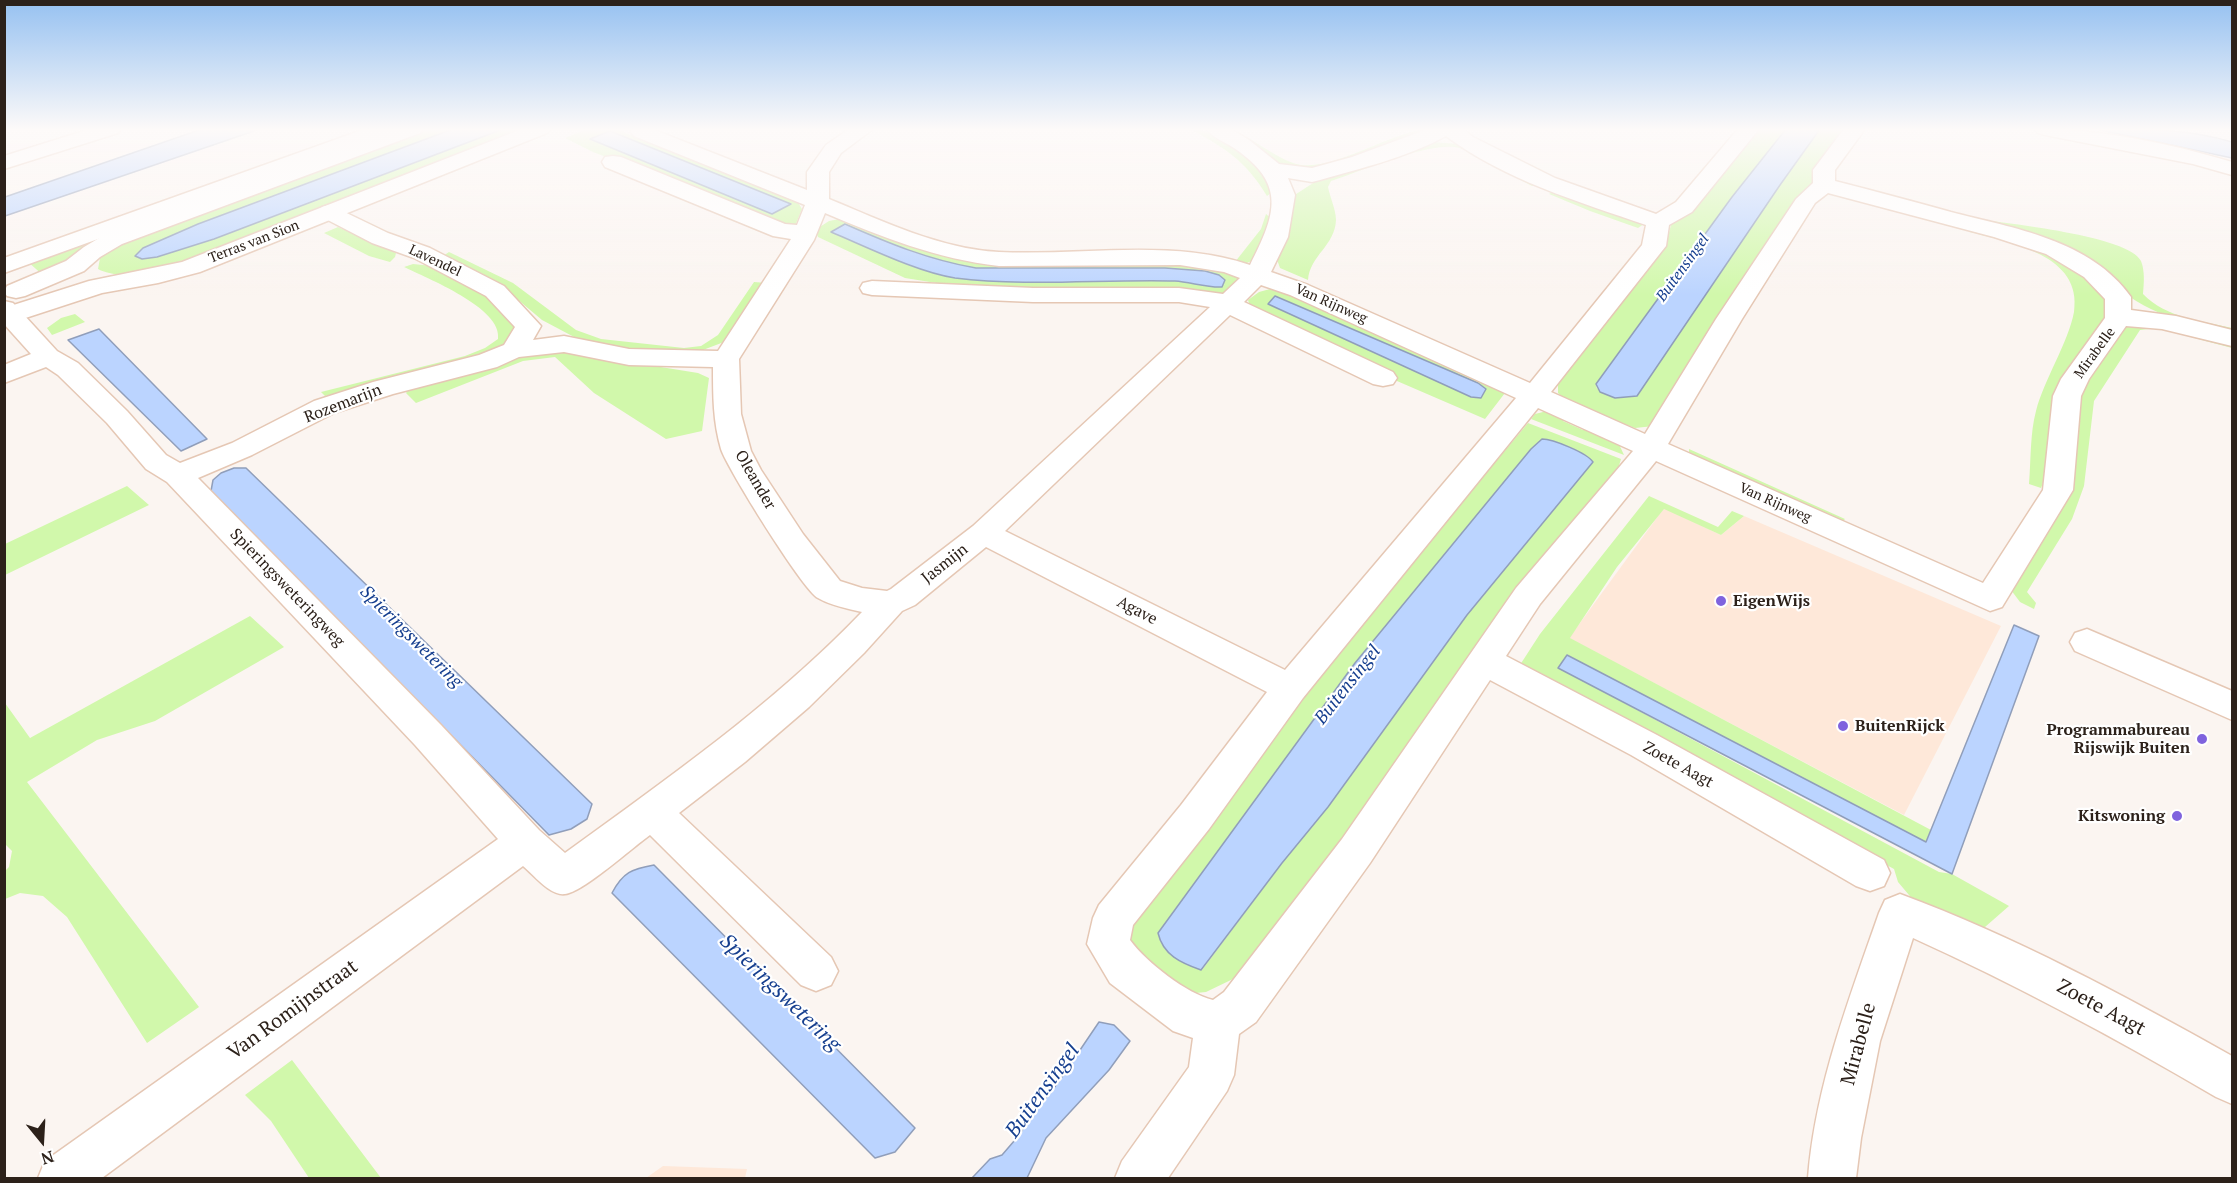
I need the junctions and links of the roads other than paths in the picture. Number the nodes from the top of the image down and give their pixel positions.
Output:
1 (231, 184) edge
2 (263, 184) edge
3 (400, 184) edge
4 (667, 184) edge
5 (773, 184) edge
6 (818, 184) edge
7 (1279, 184) edge
8 (1297, 184) edge
9 (1550, 184) edge
10 (1703, 184) edge
11 (1824, 185) joint
12 (1284, 195) junction
13 (818, 202) junction
14 (330, 212) junction
15 (1658, 222) junction
16 (805, 233) junction
17 (4, 266) edge
18 (75, 266) junction
19 (1258, 274) junction
20 (98, 286) junction
21 (872, 288) dead end
22 (1229, 304) junction
23 (6, 309) edge
24 (2118, 318) junction
25 (528, 326) junction
26 (2232, 338) edge
27 (567, 345) junction
28 (514, 350) junction
29 (48, 357) junction
30 (726, 359) junction
31 (4, 375) edge
32 (1383, 378) dead end
33 (1533, 394) junction
34 (1651, 448) junction
35 (178, 475) junction
36 (984, 533) junction
37 (828, 590) junction
38 (1990, 599) joint
39 (890, 603) junction
40 (2087, 642) dead end
41 (852, 644) junction
42 (1485, 661) junction
43 (1290, 688) junction
44 (2232, 706) edge
45 (651, 811) junction
46 (525, 842) junction
47 (1870, 873) dead end
48 (564, 877) joint
49 (1900, 913) joint
50 (816, 971) dead end
51 (1218, 1023) junction
52 (2232, 1082) edge
53 (62, 1179) edge
54 (1139, 1179) edge
55 (1832, 1179) edge

1 - 17 street
2 - 18 street
3 - 14 street, Terras van Sion
4 - 16 street
5 - 13 street, Van Rijnweg
6 - 13 street
7 - 12 street
8 - 12 street
9 - 15 street
10 - 15 street
11 - 24 street, Mirabelle
11 - 34 street
12 - 19 street, Jasmijn
13 - 16 street
13 - 19 street, Van Rijnweg
14 - 20 street, Terras van Sion
14 - 25 street, Lavendel
15 - 33 street
16 - 30 street
18 - 20 street
18 - 23 street
19 - 22 street, Jasmijn
19 - 33 street, Van Rijnweg
20 - 23 street, Terras van Sion
21 - 22 street
22 - 32 street
22 - 36 street, Jasmijn
23 - 29 street, Spieringsweteringweg
24 - 26 street
24 - 38 street, Mirabelle
25 - 27 street, Lavendel
25 - 28 street
27 - 28 street, Lavendel
27 - 30 street, Lavendel
28 - 35 street, Rozemarijn
29 - 31 street
29 - 35 street, Spieringsweteringweg
30 - 37 street, Oleander
33 - 34 street, Van Rijnweg
33 - 43 street
34 - 38 street, Van Rijnweg
34 - 42 street
35 - 46 street, Spieringsweteringweg
36 - 39 street, Jasmijn
36 - 43 street, Agave
37 - 39 street
37 - 41 street, Oleander
39 - 41 street, Jasmijn
40 - 44 street
41 - 45 street, Jasmijn
42 - 47 street, Zoete Aagt
42 - 51 street
43 - 51 street
45 - 48 street, Jasmijn
45 - 50 street
46 - 48 street, Spieringsweteringweg
46 - 53 street, Van Romijnstraat
49 - 52 street, Zoete Aagt
49 - 55 street, Mirabelle
51 - 54 street

